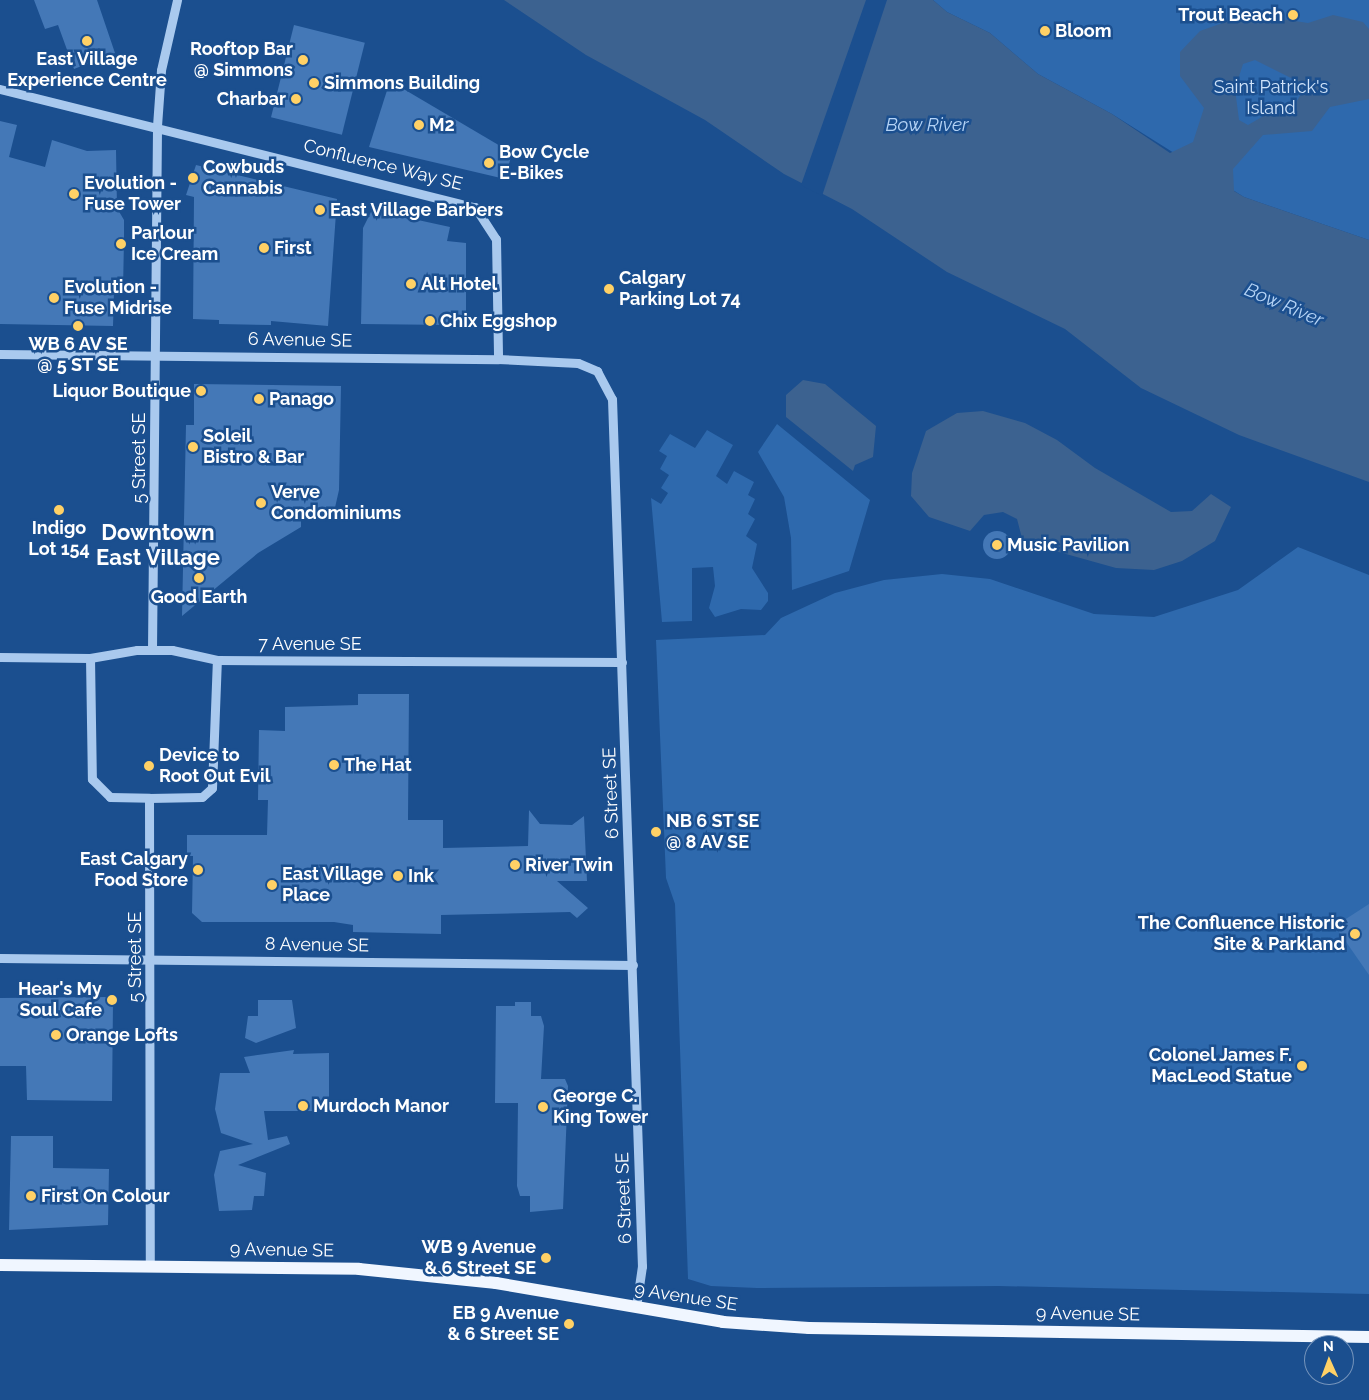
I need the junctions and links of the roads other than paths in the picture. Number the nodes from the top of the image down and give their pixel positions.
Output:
1 (177, 0) edge
2 (0, 89) edge
3 (157, 126) junction
4 (0, 354) edge
5 (155, 355) junction
6 (498, 359) junction
7 (597, 371) joint
8 (152, 650) junction
9 (0, 657) edge
10 (90, 658) junction
11 (217, 660) junction
12 (622, 662) junction
13 (149, 798) junction
14 (0, 958) edge
15 (152, 960) junction
16 (633, 965) junction
17 (0, 1265) edge
18 (150, 1265) junction
19 (636, 1307) junction
20 (1369, 1337) edge

1 - 3 street, 5 Street SE
2 - 3 street, Confluence Way SE
3 - 5 street, 5 Street SE
3 - 6 street, Confluence Way SE
4 - 5 street, 6 Avenue SE
5 - 6 street, 6 Avenue SE
5 - 8 street, 5 Street SE
6 - 7 street, 6 Avenue SE
7 - 12 street, 6 Street SE
8 - 10 street, 7 Avenue SE
8 - 11 street, 7 Avenue SE
9 - 10 street, 7 Avenue SE
10 - 13 street
11 - 12 street, 7 Avenue SE
11 - 13 street
12 - 16 street, 6 Street SE
13 - 15 street, 5 Street SE
14 - 15 street, 8 Avenue SE
15 - 16 street, 8 Avenue SE
15 - 18 street, 5 Street SE
16 - 19 street, 6 Street SE
17 - 18 main road, 9 Avenue SE
18 - 19 main road, 9 Avenue SE
19 - 20 main road, 9 Avenue SE

